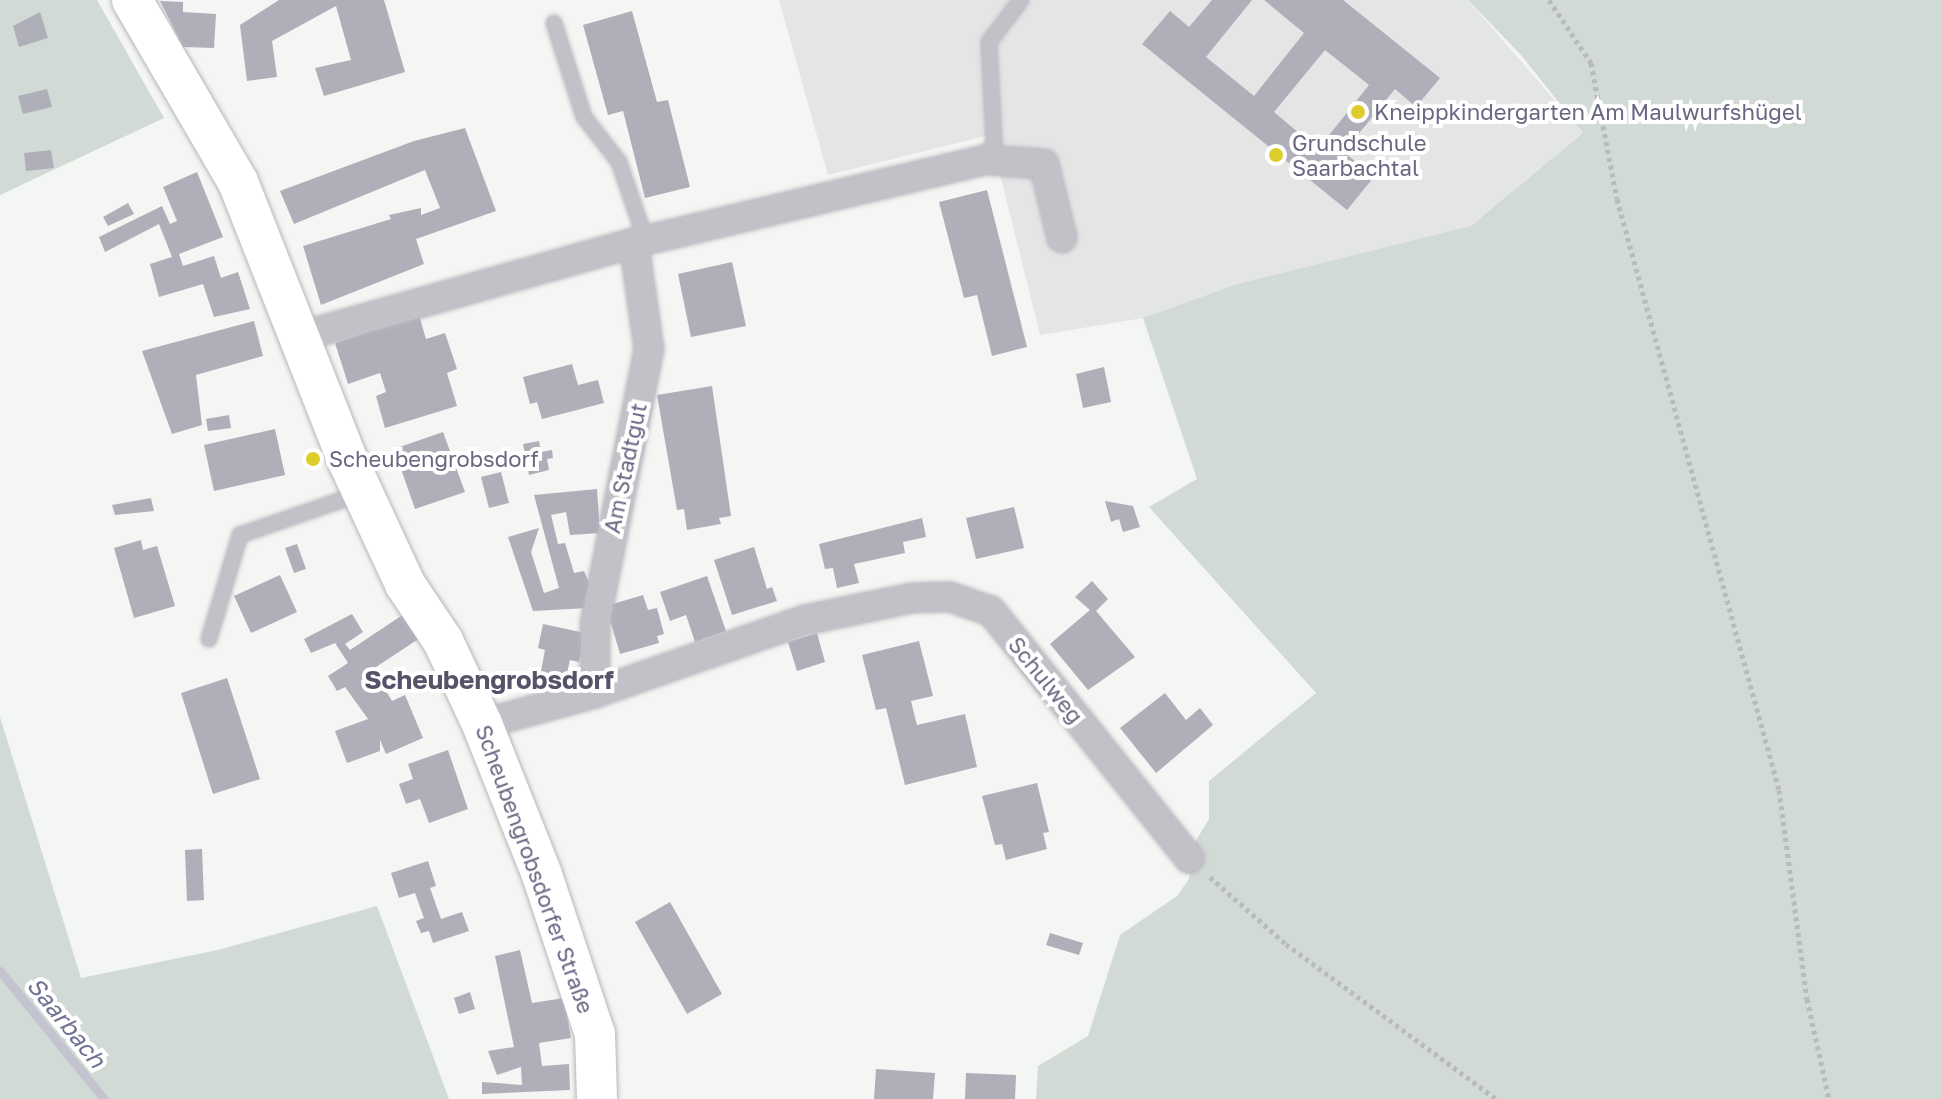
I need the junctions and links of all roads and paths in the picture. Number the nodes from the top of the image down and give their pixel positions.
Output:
1 (132, 0) edge
2 (1021, 0) edge
3 (1549, 0) edge
4 (554, 23) dead end
5 (986, 160) junction
6 (1062, 238) dead end
7 (640, 242) junction
8 (299, 337) junction
9 (363, 493) junction
10 (209, 639) dead end
11 (595, 693) junction
12 (482, 724) junction
13 (1189, 858) joint
14 (597, 1099) edge
15 (1496, 1099) edge
16 (1829, 1099) edge

1 - 8 main road, Scheubengrobsdorfer Straße
2 - 5 lane
3 - 16 path
4 - 7 lane
5 - 6 street
5 - 7 street
7 - 8 street
7 - 11 street, Am Stadtgut
8 - 9 main road, Scheubengrobsdorfer Straße
9 - 10 lane
9 - 12 main road, Scheubengrobsdorfer Straße
11 - 12 street, Schulweg
11 - 13 street, Schulweg
12 - 14 main road, Scheubengrobsdorfer Straße
13 - 15 path

